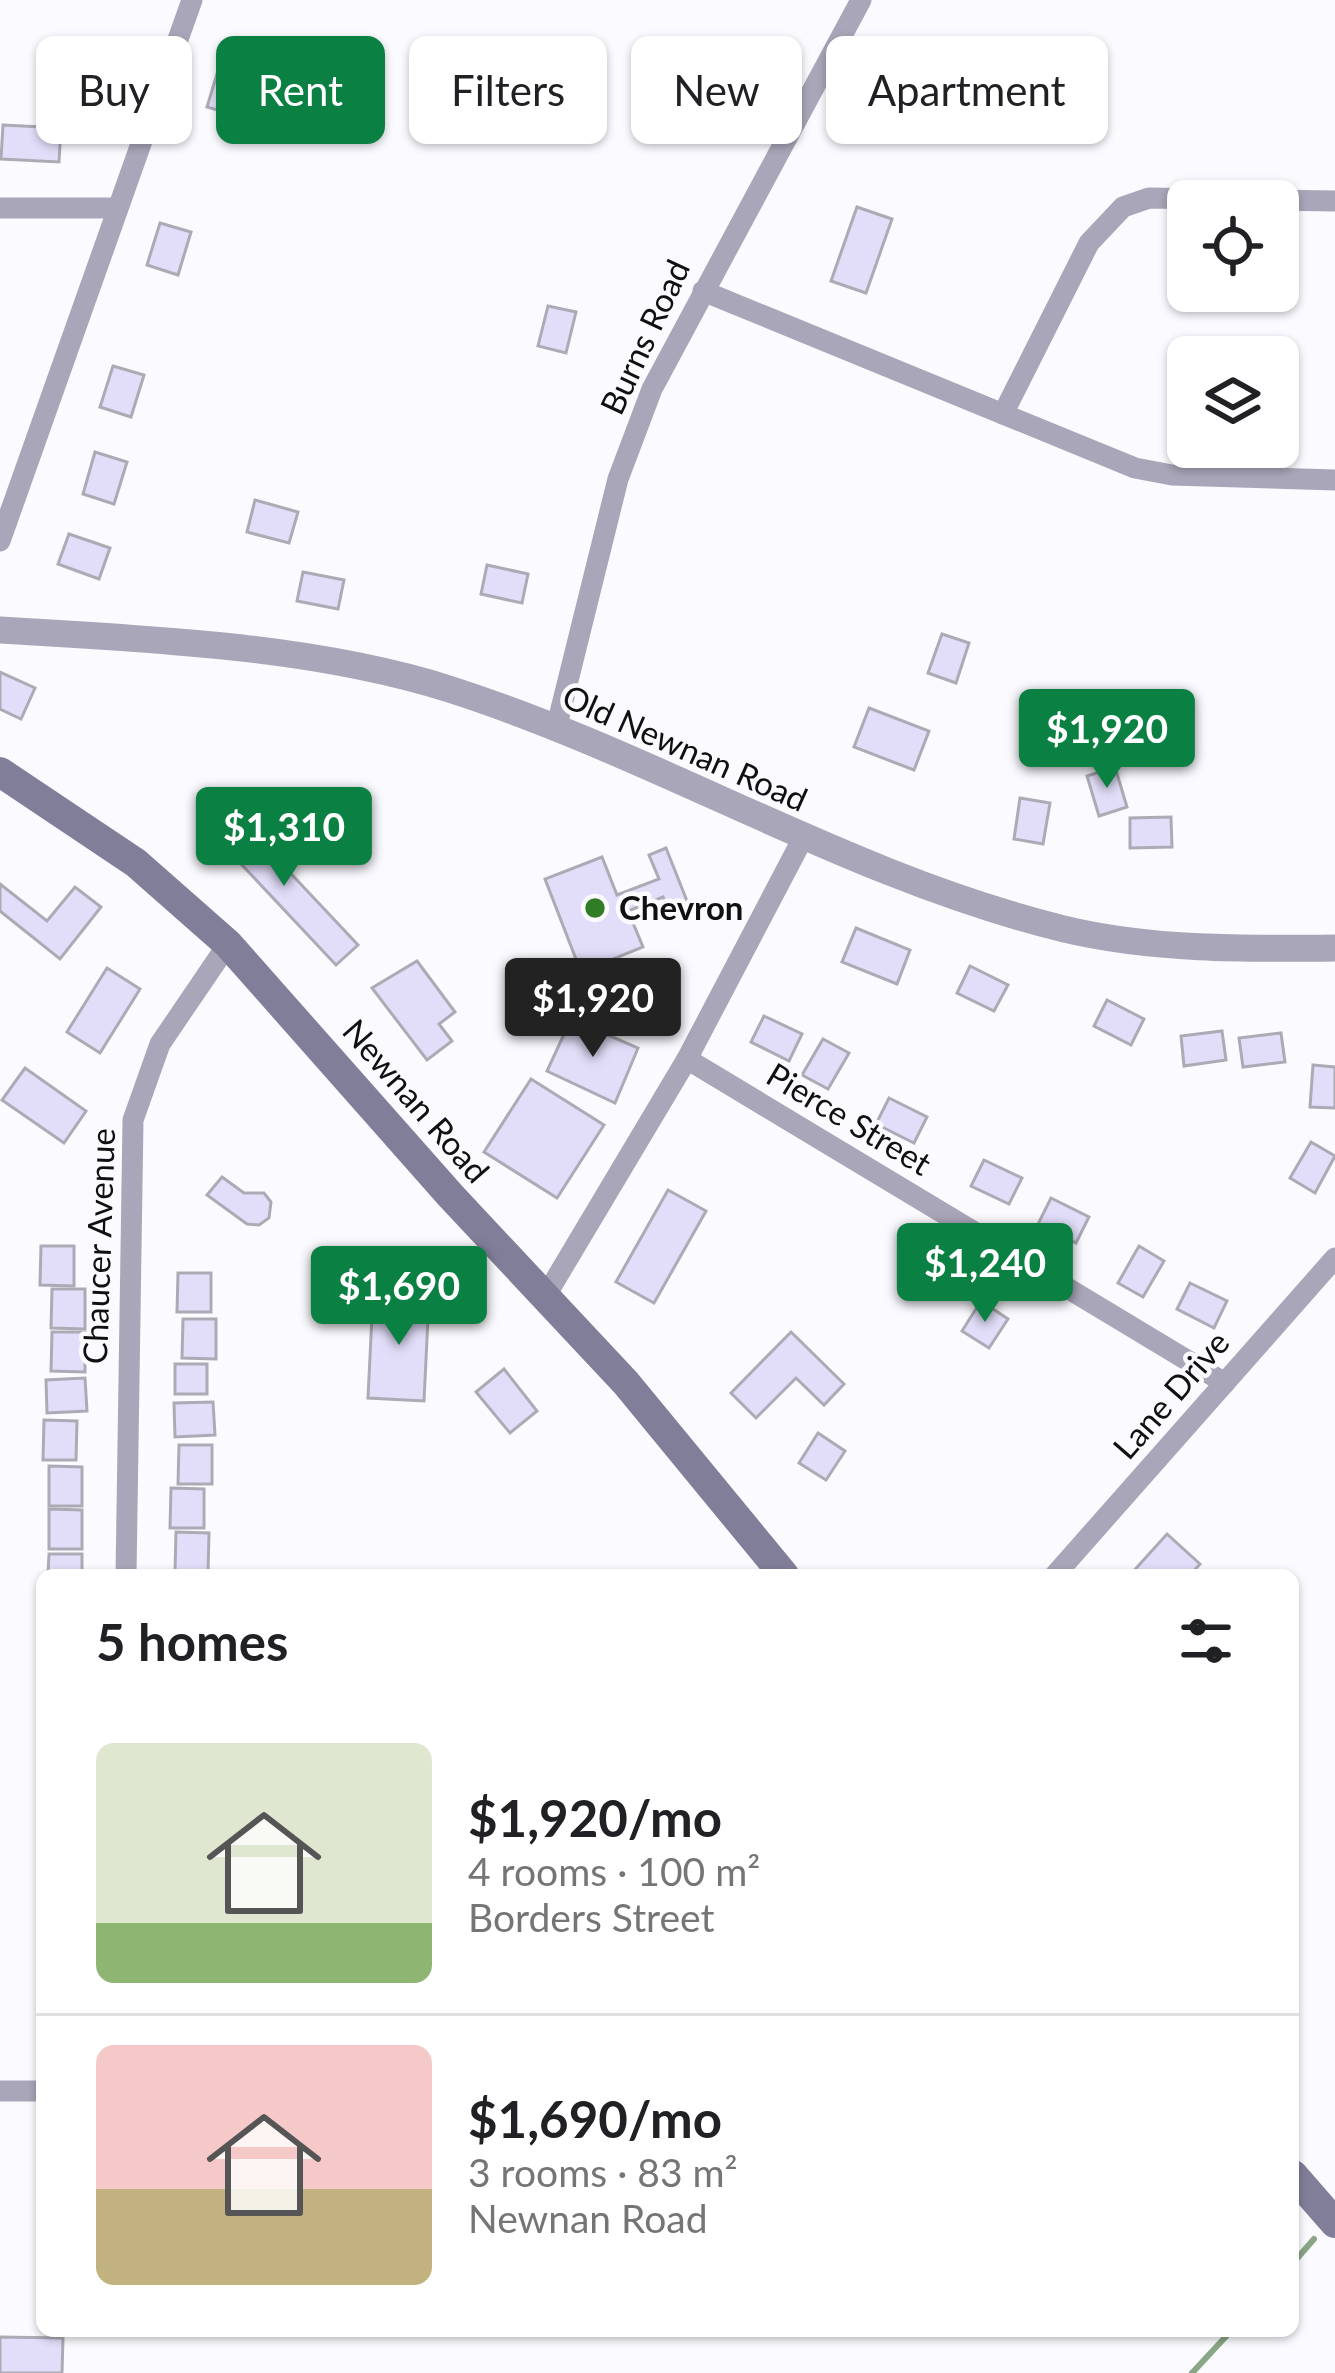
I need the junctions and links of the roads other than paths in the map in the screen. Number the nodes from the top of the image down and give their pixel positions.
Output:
1 (192, 0) edge
2 (861, 0) edge
3 (1335, 201) edge
4 (0, 208) edge
5 (115, 215) junction
6 (703, 291) junction
7 (1003, 414) junction
8 (1335, 480) edge
9 (0, 541) edge
10 (0, 630) edge
11 (556, 729) junction
12 (0, 772) edge
13 (802, 838) junction
14 (228, 944) junction
15 (1335, 948) edge
16 (687, 1059) junction
17 (1335, 1258) edge
18 (545, 1297) junction
19 (1225, 1383) junction
20 (126, 1569) edge
21 (779, 1569) edge
22 (1060, 1569) edge
23 (0, 2091) edge
24 (36, 2091) edge
25 (1299, 2182) edge
26 (1335, 2224) edge

1 - 5 street
2 - 6 street, Burns Road
3 - 7 street
4 - 5 street
5 - 9 street
6 - 7 street
6 - 11 street, Burns Road
7 - 8 street
10 - 11 street, Old Newnan Road
11 - 13 street, Old Newnan Road
12 - 14 main road, Newnan Road
13 - 15 street, Old Newnan Road
13 - 16 street
14 - 18 main road, Newnan Road
14 - 20 street, Chaucer Avenue
16 - 18 street
16 - 19 street, Pierce Street
17 - 19 street, Lane Drive
18 - 21 main road, Newnan Road
19 - 22 street, Lane Drive
23 - 24 street
25 - 26 main road

